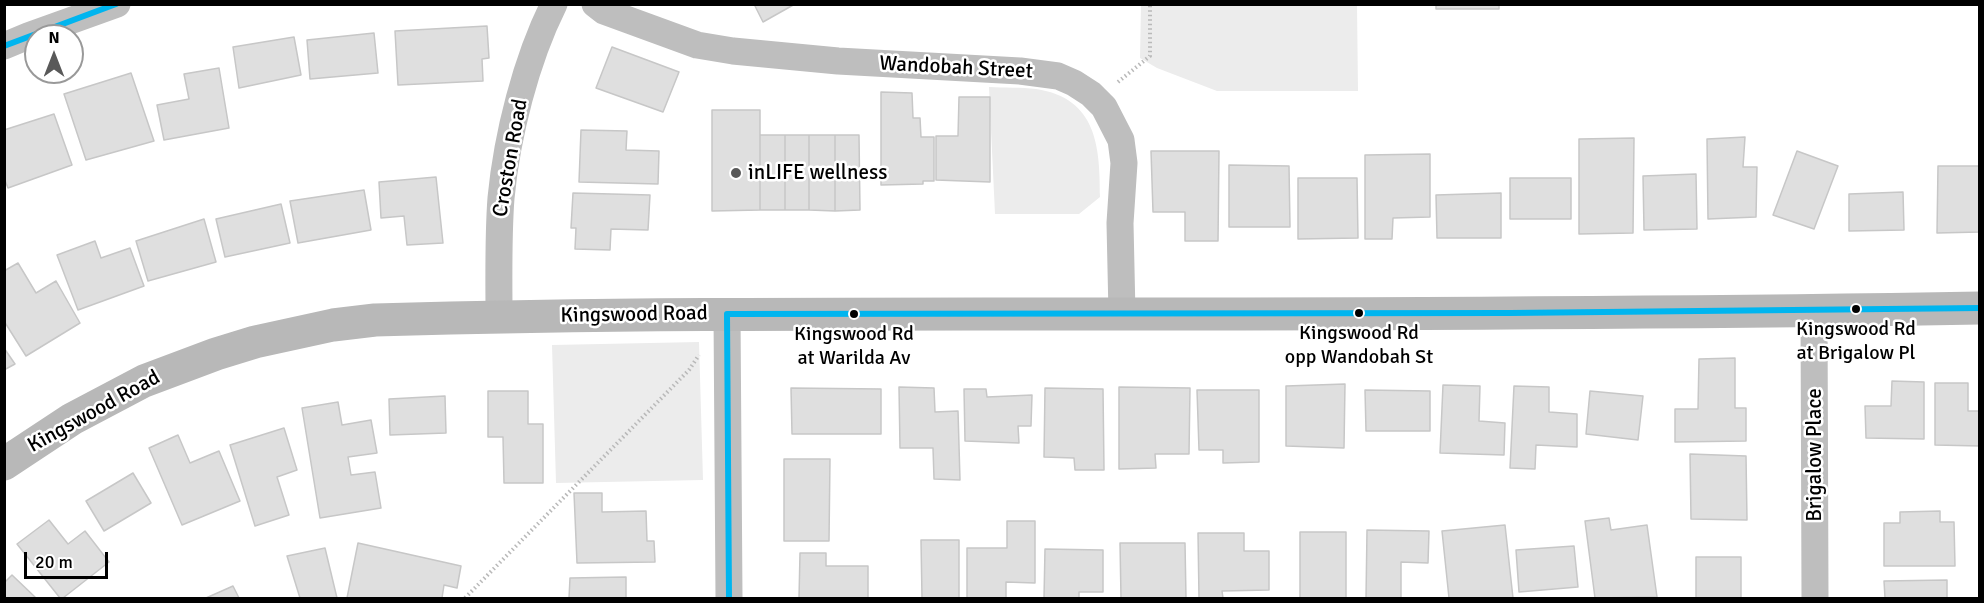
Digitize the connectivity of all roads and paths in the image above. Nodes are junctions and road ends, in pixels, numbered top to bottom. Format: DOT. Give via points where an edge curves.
graph roads {
  1 [pos="117,4"];
  2 [pos="554,4"];
  3 [pos="595,4"];
  4 [pos="1149,4"];
  5 [pos="4,46"];
  6 [pos="1096,99"];
  7 [pos="1980,308"];
  8 [pos="1814,310"];
  9 [pos="727,314"];
  10 [pos="1122,314"];
  11 [pos="499,317"];
  12 [pos="702,351"];
  13 [pos="4,464"];
  14 [pos="465,598"];
  15 [pos="729,598"];
  16 [pos="1815,598"];
  1 -- 5 [label="street"];
  2 -- 11 [label="street, Croston Road" via="529,66 507,160 499,236"];
  3 -- 6 [label="street, Wandobah Street" via="604,11 697,45 838,61 1039,73 1074,83"];
  4 -- 6 [label="path" via="1150,56"];
  6 -- 10 [label="street, Wandobah Street" via="1113,121 1124,163 1120,223"];
  7 -- 8 [label="street, Kingswood Road"];
  8 -- 10 [label="street, Kingswood Road"];
  8 -- 16 [label="street, Brigalow Place"];
  9 -- 10 [label="street, Kingswood Road"];
  9 -- 11 [label="street, Kingswood Road"];
  9 -- 15 [label="street"];
  11 -- 13 [label="street, Kingswood Road" via="333,325 216,354 144,381 72,419"];
  12 -- 14 [label="path" via="689,370"];
}
